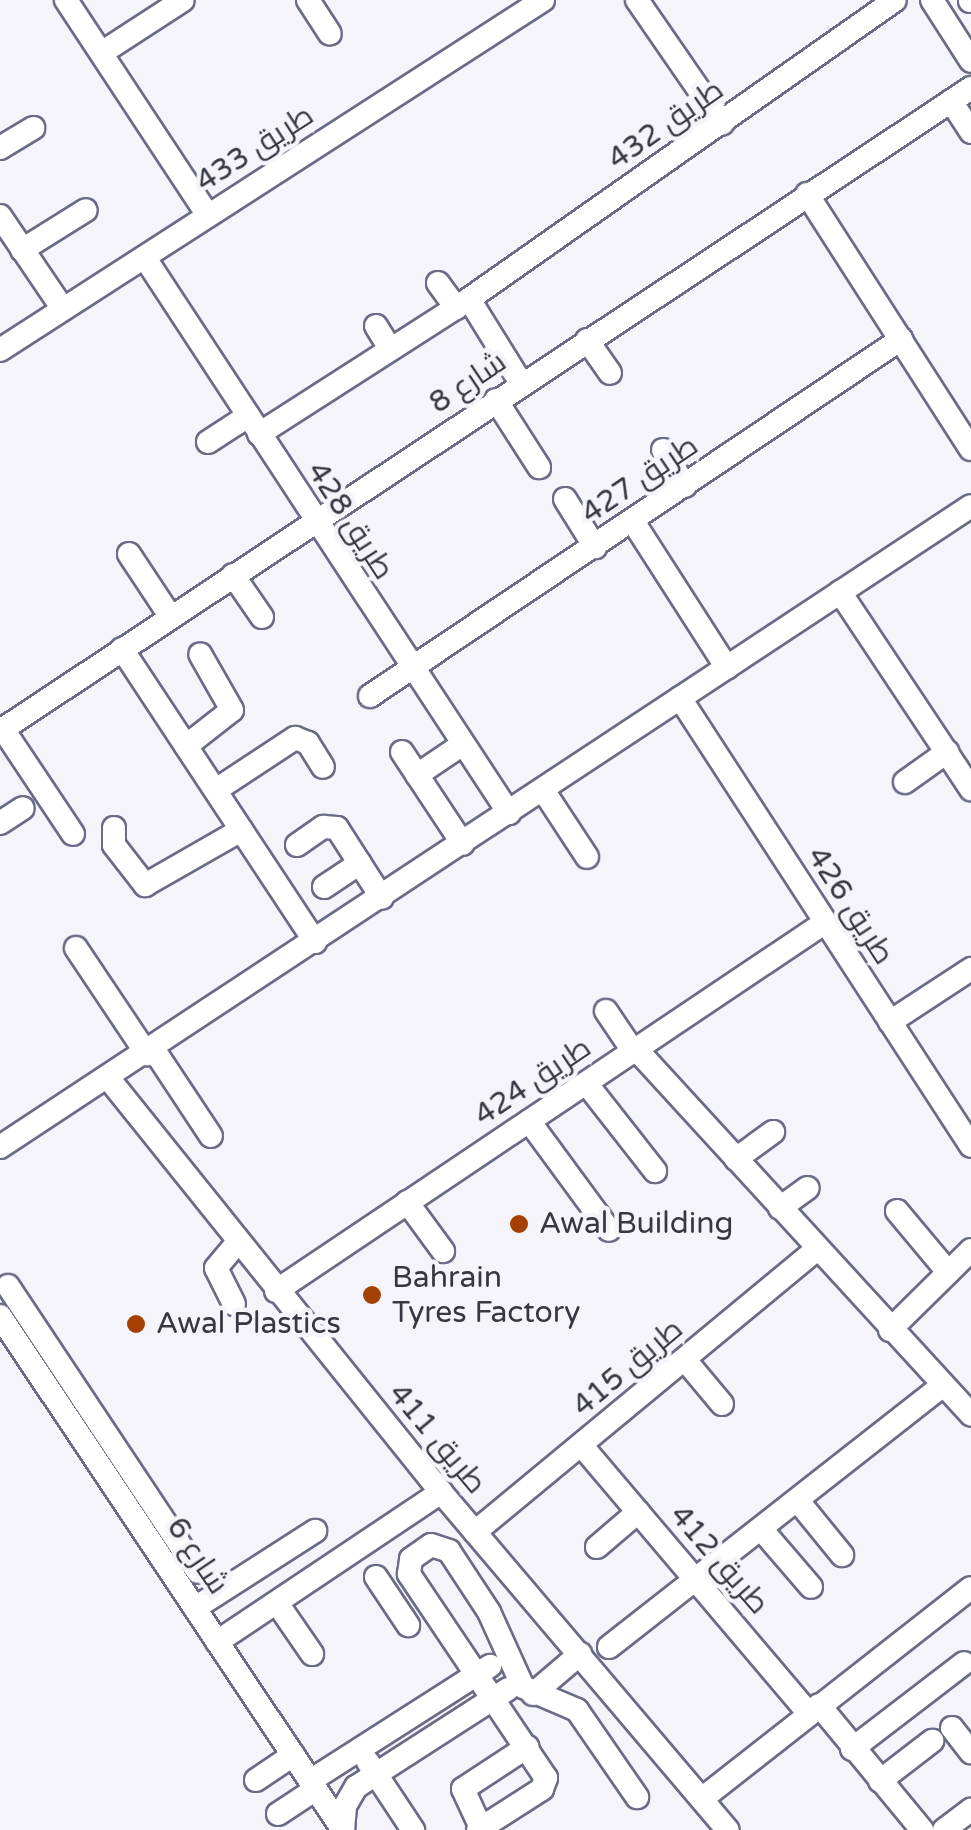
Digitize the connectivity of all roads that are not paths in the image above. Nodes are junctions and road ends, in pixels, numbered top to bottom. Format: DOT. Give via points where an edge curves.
graph roads {
  1 [pos="66,0"];
  2 [pos="183,0"];
  3 [pos="308,0"];
  4 [pos="637,0"];
  5 [pos="895,0"];
  6 [pos="932,0"];
  7 [pos="537,1"];
  8 [pos="330,34"];
  9 [pos="103,52"];
  10 [pos="971,60"];
  11 [pos="971,88"];
  12 [pos="951,101"];
  13 [pos="722,122"];
  14 [pos="33,128"];
  15 [pos="971,132"];
  16 [pos="0,148"];
  17 [pos="807,194"];
  18 [pos="86,210"];
  19 [pos="208,215"];
  20 [pos="8,234"];
  21 [pos="145,258"];
  22 [pos="440,282"];
  23 [pos="461,305"];
  24 [pos="63,309"];
  25 [pos="376,326"];
  26 [pos="901,339"];
  27 [pos="587,340"];
  28 [pos="390,348"];
  29 [pos="0,350"];
  30 [pos="610,373"];
  31 [pos="521,383"];
  32 [pos="496,400"];
  33 [pos="254,425"];
  34 [pos="208,442"];
  35 [pos="971,448"];
  36 [pos="663,450"];
  37 [pos="540,467"];
  38 [pos="685,486"];
  39 [pos="566,499"];
  40 [pos="971,506"];
  41 [pos="314,521"];
  42 [pos="634,524"];
  43 [pos="595,547"];
  44 [pos="129,554"];
  45 [pos="234,575"];
  46 [pos="840,592"];
  47 [pos="170,616"];
  48 [pos="262,618"];
  49 [pos="122,650"];
  50 [pos="200,654"];
  51 [pos="410,668"];
  52 [pos="727,668"];
  53 [pos="370,696"];
  54 [pos="680,698"];
  55 [pos="2,730"];
  56 [pos="463,744"];
  57 [pos="186,746"];
  58 [pos="402,752"];
  59 [pos="947,752"];
  60 [pos="323,768"];
  61 [pos="418,775"];
  62 [pos="906,782"];
  63 [pos="546,788"];
  64 [pos="216,790"];
  65 [pos="971,790"];
  66 [pos="23,808"];
  67 [pos="509,814"];
  68 [pos="0,823"];
  69 [pos="574,823"];
  70 [pos="114,828"];
  71 [pos="240,830"];
  72 [pos="73,834"];
  73 [pos="463,844"];
  74 [pos="296,845"];
  75 [pos="587,857"];
  76 [pos="360,863"];
  77 [pos="324,886"];
  78 [pos="382,898"];
  79 [pos="824,922"];
  80 [pos="315,942"];
  81 [pos="76,948"];
  82 [pos="971,969"];
  83 [pos="606,1011"];
  84 [pos="890,1022"];
  85 [pos="635,1050"];
  86 [pos="150,1052"];
  87 [pos="109,1079"];
  88 [pos="586,1083"];
  89 [pos="529,1121"];
  90 [pos="764,1130"];
  91 [pos="211,1136"];
  92 [pos="971,1146"];
  93 [pos="0,1147"];
  94 [pos="731,1153"];
  95 [pos="654,1172"];
  96 [pos="808,1188"];
  97 [pos="407,1202"];
  98 [pos="780,1208"];
  99 [pos="897,1211"];
  100 [pos="609,1230"];
  101 [pos="238,1243"];
  102 [pos="817,1248"];
  103 [pos="971,1250"];
  104 [pos="444,1251"];
  105 [pos="948,1272"];
  106 [pos="8,1286"];
  107 [pos="276,1291"];
  108 [pos="234,1304"];
  109 [pos="6,1324"];
  110 [pos="890,1330"];
  111 [pos="686,1361"];
  112 [pos="942,1386"];
  113 [pos="722,1404"];
  114 [pos="971,1414"];
  115 [pos="582,1446"];
  116 [pos="140,1484"];
  117 [pos="441,1492"];
  118 [pos="798,1501"];
  119 [pos="638,1512"];
  120 [pos="762,1530"];
  121 [pos="315,1531"];
  122 [pos="476,1532"];
  123 [pos="598,1547"];
  124 [pos="842,1555"];
  125 [pos="198,1572"];
  126 [pos="376,1578"];
  127 [pos="696,1578"];
  128 [pos="416,1584"];
  129 [pos="812,1587"];
  130 [pos="971,1588"];
  131 [pos="392,1600"];
  132 [pos="277,1604"];
  133 [pos="195,1608"];
  134 [pos="408,1624"];
  135 [pos="217,1642"];
  136 [pos="609,1647"];
  137 [pos="312,1654"];
  138 [pos="580,1654"];
  139 [pos="505,1656"];
  140 [pos="964,1664"];
  141 [pos="478,1673"];
  142 [pos="526,1688"];
  143 [pos="495,1697"];
  144 [pos="814,1709"];
  145 [pos="952,1728"];
  146 [pos="932,1741"];
  147 [pos="527,1747"];
  148 [pos="852,1749"];
  149 [pos="360,1750"];
  150 [pos="971,1752"];
  151 [pos="293,1755"];
  152 [pos="376,1774"];
  153 [pos="256,1780"];
  154 [pos="880,1781"];
  155 [pos="313,1785"];
  156 [pos="637,1797"];
  157 [pos="703,1798"];
  158 [pos="971,1810"];
  159 [pos="278,1814"];
  160 [pos="480,1829"];
  161 [pos="343,1830"];
  162 [pos="413,1830"];
  163 [pos="728,1830"];
  164 [pos="922,1830"];
  165 [pos="944,1830"];
  1 -- 9 [label="street"];
  2 -- 9 [label="street"];
  3 -- 8 [label="street"];
  4 -- 13 [label="street"];
  5 -- 13 [label="street, طريق 432"];
  6 -- 10 [label="street"];
  7 -- 19 [label="street, طريق 433"];
  9 -- 19 [label="street"];
  11 -- 12 [label="street, شارع 8"];
  12 -- 15 [label="street"];
  12 -- 17 [label="street, شارع 8"];
  13 -- 23 [label="street, طريق 432"];
  14 -- 16 [label="street"];
  17 -- 26 [label="street"];
  17 -- 27 [label="street, شارع 8"];
  18 -- 20 [label="street"];
  19 -- 21 [label="street, طريق 433"];
  20 -- 24 [label="street"];
  21 -- 24 [label="street, طريق 433"];
  21 -- 33 [label="street, طريق 428"];
  22 -- 23 [label="street"];
  23 -- 28 [label="street, طريق 432"];
  23 -- 31 [label="street"];
  24 -- 29 [label="street, طريق 433"];
  25 -- 28 [label="street"];
  26 -- 35 [label="street"];
  26 -- 38 [label="street, طريق 427"];
  27 -- 30 [label="street"];
  27 -- 31 [label="street, شارع 8"];
  28 -- 33 [label="street, طريق 432"];
  31 -- 32 [label="street, شارع 8"];
  32 -- 37 [label="street"];
  32 -- 41 [label="street, شارع 8"];
  33 -- 34 [label="street, طريق 432"];
  33 -- 41 [label="street, طريق 428"];
  36 -- 38 [label="street"];
  38 -- 42 [label="street, طريق 427"];
  39 -- 43 [label="street"];
  40 -- 46 [label="street"];
  41 -- 45 [label="street, شارع 8"];
  41 -- 51 [label="street, طريق 428"];
  42 -- 43 [label="street, طريق 427"];
  42 -- 52 [label="street"];
  43 -- 51 [label="street, طريق 427"];
  44 -- 47 [label="street"];
  45 -- 47 [label="street, شارع 8"];
  45 -- 48 [label="street"];
  46 -- 52 [label="street"];
  46 -- 59 [label="street"];
  47 -- 49 [label="street, شارع 8"];
  49 -- 55 [label="street, شارع 8"];
  49 -- 57 [label="street"];
  50 -- 57 [label="street" via="232,710"];
  51 -- 53 [label="street, طريق 427"];
  51 -- 56 [label="street, طريق 428"];
  52 -- 54 [label="street"];
  54 -- 63 [label="street"];
  54 -- 79 [label="street, طريق 426"];
  55 -- 72 [label="street"];
  56 -- 61 [label="street"];
  56 -- 67 [label="street, طريق 428"];
  57 -- 64 [label="street"];
  58 -- 61 [label="street"];
  59 -- 62 [label="street"];
  59 -- 65 [label="street"];
  60 -- 64 [label="street" via="308,743 294,738"];
  61 -- 73 [label="street"];
  63 -- 67 [label="street"];
  63 -- 69 [label="street"];
  63 -- 75 [label="street"];
  64 -- 71 [label="street"];
  66 -- 68 [label="street"];
  67 -- 73 [label="street"];
  70 -- 71 [label="street" via="114,845 145,885"];
  71 -- 80 [label="street"];
  73 -- 78 [label="street"];
  74 -- 76 [label="street" via="333,826"];
  76 -- 77 [label="street"];
  76 -- 78 [label="street"];
  78 -- 80 [label="street"];
  79 -- 84 [label="street, طريق 426"];
  79 -- 85 [label="street, طريق 424"];
  80 -- 86 [label="street"];
  81 -- 86 [label="street"];
  82 -- 84 [label="street"];
  83 -- 85 [label="street"];
  84 -- 92 [label="street, طريق 426"];
  85 -- 88 [label="street, طريق 424"];
  85 -- 94 [label="street"];
  86 -- 87 [label="street"];
  86 -- 91 [label="street"];
  87 -- 93 [label="street"];
  87 -- 101 [label="street, طريق 411"];
  88 -- 89 [label="street, طريق 424"];
  88 -- 95 [label="street"];
  89 -- 97 [label="street, طريق 424"];
  89 -- 100 [label="street"];
  90 -- 94 [label="street"];
  94 -- 98 [label="street"];
  96 -- 98 [label="street"];
  97 -- 104 [label="street"];
  97 -- 107 [label="street, طريق 424"];
  98 -- 102 [label="street"];
  99 -- 105 [label="street"];
  101 -- 107 [label="street, طريق 411"];
  101 -- 108 [label="street" via="216,1268"];
  102 -- 110 [label="street"];
  102 -- 111 [label="street, طريق 415"];
  103 -- 105 [label="street"];
  105 -- 110 [label="street"];
  106 -- 116 [label="street"];
  107 -- 117 [label="street, طريق 411"];
  109 -- 116 [label="street, شارع 6" via="55,1398"];
  110 -- 112 [label="street"];
  111 -- 113 [label="street"];
  111 -- 115 [label="street, طريق 415"];
  112 -- 114 [label="street"];
  112 -- 118 [label="street"];
  115 -- 119 [label="street, طريق 412"];
  115 -- 122 [label="street, طريق 415"];
  116 -- 125 [label="street"];
  116 -- 133 [label="street, شارع 6"];
  117 -- 122 [label="street, طريق 411"];
  117 -- 132 [label="street"];
  118 -- 120 [label="street"];
  118 -- 124 [label="street"];
  119 -- 123 [label="street"];
  119 -- 127 [label="street, طريق 412"];
  120 -- 127 [label="street"];
  120 -- 129 [label="street"];
  121 -- 133 [label="street"];
  122 -- 138 [label="street, طريق 411"];
  126 -- 131 [label="street"];
  127 -- 136 [label="street"];
  127 -- 144 [label="street, طريق 412"];
  128 -- 131 [label="street"];
  128 -- 139 [label="street" via="411,1559 431,1545 445,1548 490,1612"];
  128 -- 141 [label="street"];
  130 -- 144 [label="street"];
  131 -- 134 [label="street"];
  132 -- 135 [label="street"];
  132 -- 137 [label="street"];
  133 -- 135 [label="street, شارع 6"];
  135 -- 151 [label="street, شارع 6"];
  138 -- 142 [label="street"];
  138 -- 157 [label="street, طريق 411"];
  139 -- 141 [label="street"];
  139 -- 142 [label="street"];
  140 -- 148 [label="street"];
  141 -- 143 [label="street"];
  141 -- 149 [label="street"];
  142 -- 143 [label="street"];
  142 -- 156 [label="street" via="577,1710"];
  143 -- 147 [label="street"];
  143 -- 152 [label="street"];
  144 -- 148 [label="street, طريق 412"];
  144 -- 157 [label="street"];
  145 -- 150 [label="street"];
  146 -- 154 [label="street"];
  147 -- 160 [label="street" via="463,1790"];
  147 -- 160 [label="street" via="545,1774 544,1786"];
  148 -- 154 [label="street, طريق 412"];
  149 -- 152 [label="street"];
  149 -- 155 [label="street"];
  151 -- 153 [label="street"];
  151 -- 155 [label="street, شارع 6"];
  152 -- 161 [label="street" via="348,1798"];
  152 -- 162 [label="street"];
  154 -- 164 [label="street, طريق 412"];
  155 -- 159 [label="street"];
  155 -- 161 [label="street, شارع 6"];
  157 -- 163 [label="street, طريق 411"];
  158 -- 165 [label="street"];
}
